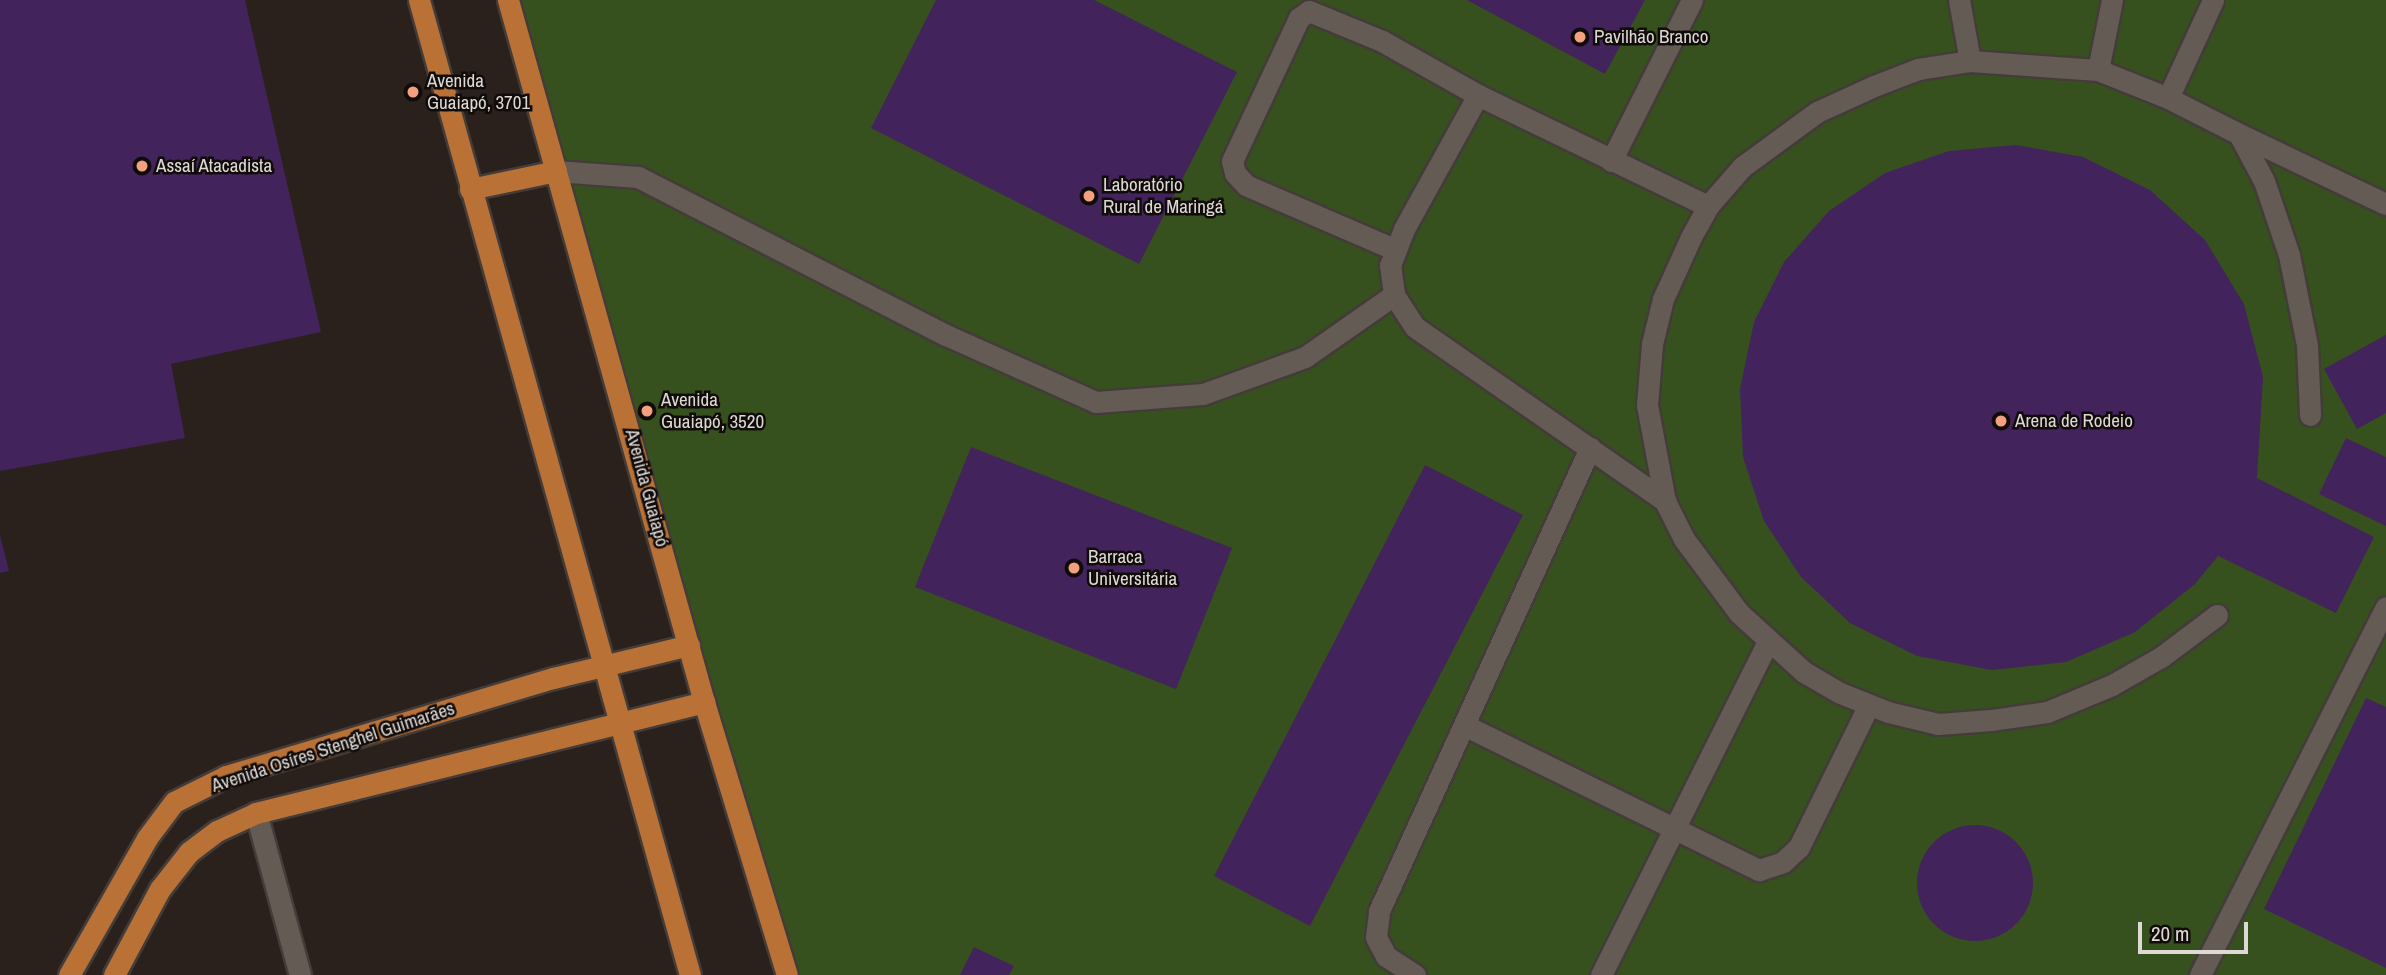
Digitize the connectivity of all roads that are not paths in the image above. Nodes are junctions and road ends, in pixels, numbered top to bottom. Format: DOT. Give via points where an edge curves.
graph roads {
  1 [pos="419,0"];
  2 [pos="508,0"];
  3 [pos="1692,0"];
  4 [pos="1959,0"];
  5 [pos="2112,0"];
  6 [pos="2213,0"];
  7 [pos="1970,61"];
  8 [pos="2098,70"];
  9 [pos="1478,94"];
  10 [pos="2168,98"];
  11 [pos="2239,134"];
  12 [pos="1611,161"];
  13 [pos="556,170"];
  14 [pos="470,189"];
  15 [pos="2386,204"];
  16 [pos="1708,206"];
  17 [pos="1396,250"];
  18 [pos="1394,295"];
  19 [pos="2310,415"];
  20 [pos="1590,448"];
  21 [pos="1665,501"];
  22 [pos="2386,607"];
  23 [pos="2217,615"];
  24 [pos="1767,643"];
  25 [pos="689,645"];
  26 [pos="606,664"];
  27 [pos="704,702"];
  28 [pos="1869,705"];
  29 [pos="622,722"];
  30 [pos="1464,725"];
  31 [pos="256,813"];
  32 [pos="1674,828"];
  33 [pos="69,975"];
  34 [pos="114,975"];
  35 [pos="300,975"];
  36 [pos="690,975"];
  37 [pos="787,975"];
  38 [pos="1415,975"];
  39 [pos="1601,975"];
  40 [pos="2200,975"];
  1 -- 14 [label="main road"];
  2 -- 13 [label="main road, Avenida Guaiapó"];
  3 -- 12 [label="street"];
  4 -- 7 [label="street"];
  5 -- 8 [label="street"];
  6 -- 10 [label="street"];
  7 -- 8 [label="street"];
  7 -- 16 [label="street" via="1918,69 1817,112 1742,167"];
  8 -- 10 [label="street"];
  9 -- 12 [label="street"];
  9 -- 17 [label="street"];
  9 -- 17 [label="street" via="1320,12 1309,10 1299,18 1232,162 1235,173 1246,185"];
  10 -- 11 [label="street"];
  11 -- 15 [label="street"];
  11 -- 19 [label="street" via="2264,181 2292,269 2307,345"];
  12 -- 16 [label="street"];
  13 -- 14 [label="main road"];
  13 -- 18 [label="street" via="638,177 946,335 1096,402 1203,394 1305,357"];
  13 -- 25 [label="main road, Avenida Guaiapó"];
  14 -- 26 [label="main road"];
  16 -- 21 [label="street" via="1663,299 1651,344 1647,405"];
  17 -- 18 [label="street" via="1390,265"];
  18 -- 20 [label="street" via="1415,327"];
  20 -- 21 [label="street"];
  20 -- 30 [label="street"];
  21 -- 24 [label="street" via="1710,576"];
  22 -- 40 [label="street"];
  23 -- 28 [label="street" via="2151,663 2047,712 1938,724"];
  24 -- 28 [label="street" via="1804,672"];
  24 -- 32 [label="street"];
  25 -- 26 [label="main road, Avenida Osíres Stenghel Guimarães"];
  25 -- 27 [label="main road, Avenida Guaiapó"];
  26 -- 29 [label="main road"];
  26 -- 33 [label="main road, Avenida Osíres Stenghel Guimarães" via="226,776 174,802 147,838"];
  27 -- 29 [label="main road, Avenida Osíres Stenghel Guimarães"];
  27 -- 37 [label="main road, Avenida Guaiapó"];
  28 -- 32 [label="street" via="1799,847 1783,862 1759,870"];
  29 -- 31 [label="main road, Avenida Osíres Stenghel Guimarães"];
  29 -- 36 [label="main road"];
  30 -- 32 [label="street"];
  30 -- 38 [label="street" via="1379,911 1376,937 1386,956"];
  31 -- 34 [label="main road, Avenida Osíres Stenghel Guimarães" via="216,831 189,852 160,889"];
  31 -- 35 [label="street"];
  32 -- 39 [label="street"];
}
